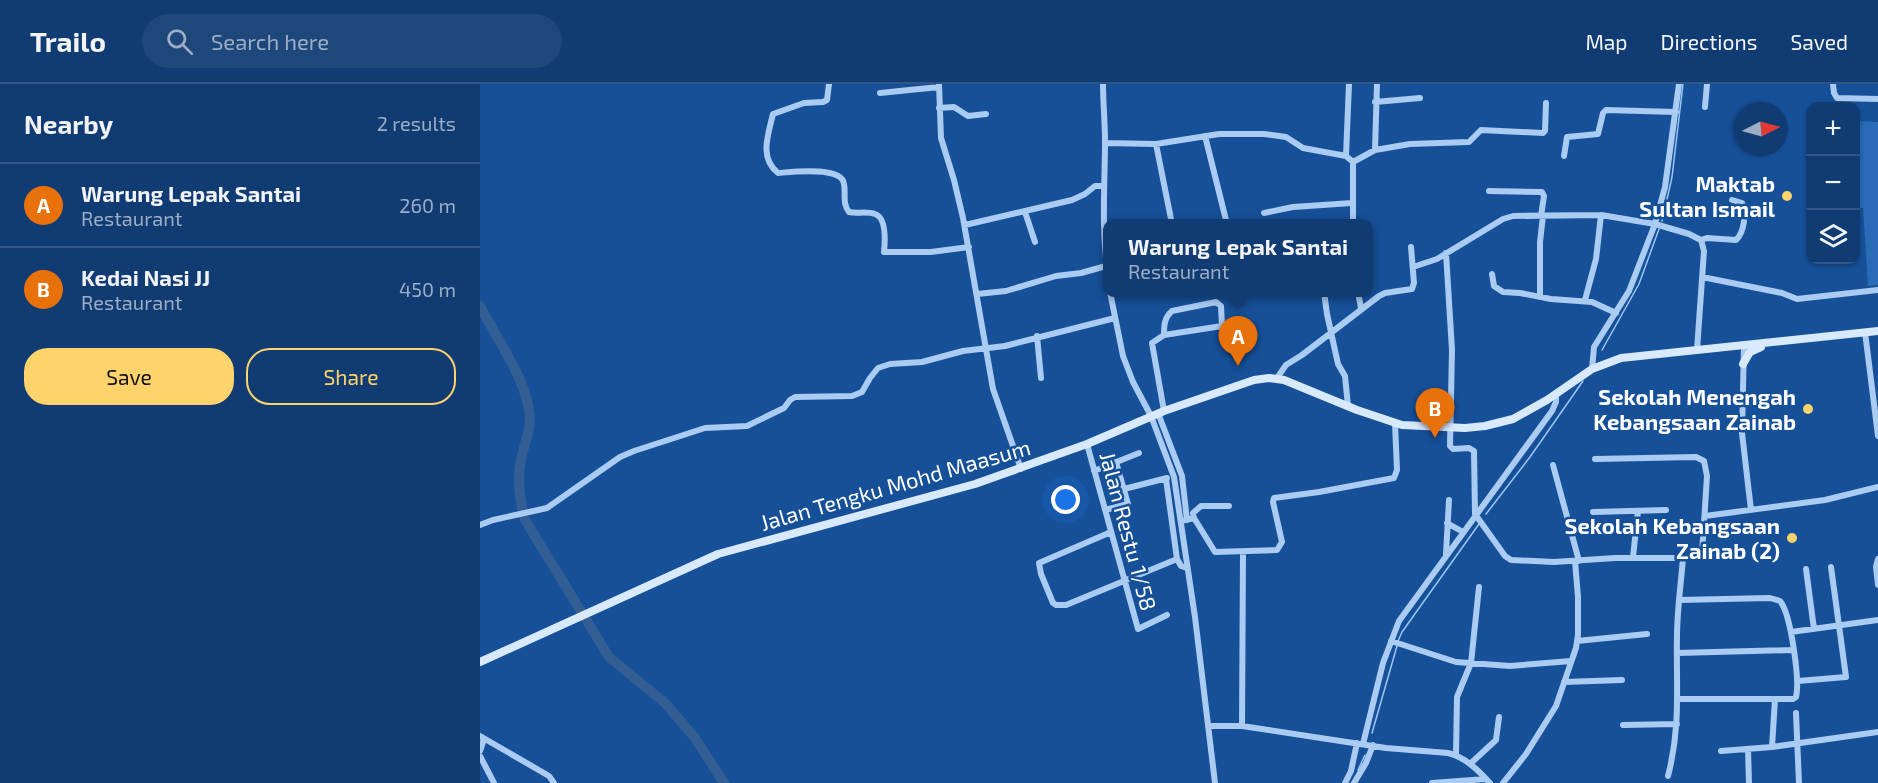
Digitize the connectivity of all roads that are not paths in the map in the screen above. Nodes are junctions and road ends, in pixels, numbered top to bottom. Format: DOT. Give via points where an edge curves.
graph roads {
  1 [pos="829,84"];
  2 [pos="1103,84"];
  3 [pos="1349,84"];
  4 [pos="1377,84"];
  5 [pos="1679,84"];
  6 [pos="1707,84"];
  7 [pos="1833,84"];
  8 [pos="939,85"];
  9 [pos="880,93"];
  10 [pos="1420,98"];
  11 [pos="1878,99"];
  12 [pos="1375,102"];
  13 [pos="1546,103"];
  14 [pos="1705,107"];
  15 [pos="939,108"];
  16 [pos="1676,112"];
  17 [pos="986,114"];
  18 [pos="1205,136"];
  19 [pos="1105,143"];
  20 [pos="1156,144"];
  21 [pos="1375,150"];
  22 [pos="1346,156"];
  23 [pos="1564,156"];
  24 [pos="1353,162"];
  25 [pos="1104,186"];
  26 [pos="1489,191"];
  27 [pos="1732,200"];
  28 [pos="1352,202"];
  29 [pos="1025,212"];
  30 [pos="1264,213"];
  31 [pos="1601,215"];
  32 [pos="1542,216"];
  33 [pos="1105,219"];
  34 [pos="1171,219"];
  35 [pos="1226,219"];
  36 [pos="1353,219"];
  37 [pos="1655,224"];
  38 [pos="964,225"];
  39 [pos="1701,240"];
  40 [pos="1035,242"];
  41 [pos="969,247"];
  42 [pos="1411,247"];
  43 [pos="1446,253"];
  44 [pos="1413,267"];
  45 [pos="1103,270"];
  46 [pos="1492,274"];
  47 [pos="1702,277"];
  48 [pos="1878,290"];
  49 [pos="977,294"];
  50 [pos="1111,297"];
  51 [pos="1325,297"];
  52 [pos="1359,297"];
  53 [pos="1540,297"];
  54 [pos="1585,300"];
  55 [pos="1360,308"];
  56 [pos="1616,313"];
  57 [pos="1115,318"];
  58 [pos="1878,331"];
  59 [pos="1331,332"];
  60 [pos="1865,332"];
  61 [pos="1164,335"];
  62 [pos="1036,336"];
  63 [pos="1773,343"];
  64 [pos="1744,346"];
  65 [pos="986,348"];
  66 [pos="1696,350"];
  67 [pos="1743,364"];
  68 [pos="1592,369"];
  69 [pos="1041,378"];
  70 [pos="1277,378"];
  71 [pos="1556,393"];
  72 [pos="1348,406"];
  73 [pos="1158,414"];
  74 [pos="1395,423"];
  75 [pos="1450,428"];
  76 [pos="1878,436"];
  77 [pos="1087,444"];
  78 [pos="1139,453"];
  79 [pos="1595,459"];
  80 [pos="1116,462"];
  81 [pos="1553,465"];
  82 [pos="1021,469"];
  83 [pos="1094,471"];
  84 [pos="1174,477"];
  85 [pos="1166,479"];
  86 [pos="1878,487"];
  87 [pos="1124,489"];
  88 [pos="1449,500"];
  89 [pos="1229,506"];
  90 [pos="1105,510"];
  91 [pos="1666,510"];
  92 [pos="1750,510"];
  93 [pos="1638,511"];
  94 [pos="1593,512"];
  95 [pos="1475,514"];
  96 [pos="1705,516"];
  97 [pos="1187,520"];
  98 [pos="1447,523"];
  99 [pos="480,525"];
  100 [pos="1111,532"];
  101 [pos="1463,532"];
  102 [pos="1243,552"];
  103 [pos="1446,555"];
  104 [pos="1634,557"];
  105 [pos="1683,558"];
  106 [pos="1178,559"];
  107 [pos="1878,559"];
  108 [pos="1577,561"];
  109 [pos="1831,567"];
  110 [pos="1187,568"];
  111 [pos="1806,569"];
  112 [pos="1125,582"];
  113 [pos="1878,585"];
  114 [pos="1479,587"];
  115 [pos="1679,600"];
  116 [pos="1167,615"];
  117 [pos="1878,620"];
  118 [pos="1839,626"];
  119 [pos="1814,629"];
  120 [pos="1791,632"];
  121 [pos="1647,634"];
  122 [pos="1577,641"];
  123 [pos="1395,642"];
  124 [pos="1793,650"];
  125 [pos="1677,654"];
  126 [pos="1571,661"];
  127 [pos="480,662"];
  128 [pos="1471,663"];
  129 [pos="1622,680"];
  130 [pos="1798,681"];
  131 [pos="1564,682"];
  132 [pos="1678,699"];
  133 [pos="1775,699"];
  134 [pos="1796,713"];
  135 [pos="1498,717"];
  136 [pos="1677,724"];
  137 [pos="1623,725"];
  138 [pos="1209,726"];
  139 [pos="1242,726"];
  140 [pos="1878,732"];
  141 [pos="482,737"];
  142 [pos="1360,743"];
  143 [pos="1797,744"];
  144 [pos="1373,745"];
  145 [pos="1772,747"];
  146 [pos="1748,749"];
  147 [pos="480,751"];
  148 [pos="1721,751"];
  149 [pos="1456,755"];
  150 [pos="480,756"];
  151 [pos="1470,764"];
  152 [pos="1668,776"];
  153 [pos="1488,781"];
  154 [pos="494,783"];
  155 [pos="554,783"];
  156 [pos="1215,783"];
  157 [pos="1345,783"];
  158 [pos="1354,783"];
  159 [pos="1432,783"];
  160 [pos="1503,783"];
  161 [pos="1749,783"];
  162 [pos="1799,783"];
  1 -- 41 [label="street" via="827,100 773,114 766,141 770,165 778,173 808,171 841,176 849,212 879,217 884,230 884,252"];
  2 -- 19 [label="street"];
  3 -- 22 [label="street"];
  4 -- 12 [label="street"];
  5 -- 16 [label="street"];
  6 -- 14 [label="street"];
  7 -- 11 [label="street" via="1837,98"];
  8 -- 9 [label="street"];
  8 -- 15 [label="street"];
  10 -- 12 [label="street"];
  12 -- 21 [label="street"];
  13 -- 21 [label="street" via="1543,133 1481,130 1469,142 1408,144"];
  15 -- 17 [label="street" via="954,107 968,116"];
  15 -- 38 [label="street" via="943,147"];
  16 -- 23 [label="street" via="1606,110 1598,134 1567,137"];
  16 -- 37 [label="street" via="1665,187"];
  18 -- 20 [label="street"];
  18 -- 22 [label="street" via="1287,137 1303,148"];
  18 -- 35 [label="street"];
  19 -- 20 [label="street"];
  19 -- 25 [label="street"];
  20 -- 34 [label="street"];
  21 -- 24 [label="street"];
  22 -- 24 [label="street"];
  24 -- 28 [label="street"];
  25 -- 29 [label="street" via="1095,186 1072,200"];
  25 -- 33 [label="street"];
  26 -- 32 [label="street" via="1542,192"];
  27 -- 39 [label="street" via="1744,206 1739,238"];
  28 -- 30 [label="street"];
  28 -- 36 [label="street"];
  29 -- 38 [label="street"];
  29 -- 40 [label="street"];
  31 -- 32 [label="street"];
  31 -- 37 [label="street"];
  31 -- 54 [label="street" via="1596,260"];
  32 -- 43 [label="street" via="1503,219"];
  32 -- 53 [label="street"];
  37 -- 39 [label="street"];
  37 -- 56 [label="street" via="1629,291"];
  38 -- 41 [label="street"];
  39 -- 47 [label="street"];
  41 -- 49 [label="street"];
  42 -- 44 [label="street"];
  43 -- 44 [label="street"];
  43 -- 75 [label="street" via="1452,350"];
  44 -- 55 [label="street" via="1412,289 1385,293"];
  45 -- 49 [label="street"];
  46 -- 53 [label="street" via="1499,291"];
  47 -- 48 [label="street" via="1797,299"];
  47 -- 66 [label="street"];
  49 -- 65 [label="street"];
  50 -- 57 [label="street"];
  51 -- 59 [label="street"];
  52 -- 55 [label="street"];
  53 -- 54 [label="street"];
  54 -- 56 [label="street"];
  55 -- 59 [label="street"];
  56 -- 68 [label="street" via="1594,347"];
  57 -- 62 [label="street"];
  57 -- 73 [label="street" via="1133,382"];
  58 -- 60 [label="main road, Jalan Tengku Mohd Maasum"];
  59 -- 70 [label="street" via="1286,365"];
  59 -- 72 [label="street" via="1338,364 1345,375"];
  60 -- 63 [label="main road, Jalan Tengku Mohd Maasum"];
  60 -- 76 [label="street"];
  61 -- 61 [label="street" via="1164,324 1172,311 1216,302 1221,306 1222,326"];
  61 -- 73 [label="street" via="1152,343"];
  62 -- 65 [label="street"];
  62 -- 69 [label="street"];
  63 -- 64 [label="main road, Jalan Tengku Mohd Maasum"];
  63 -- 67 [label="main road" via="1750,352"];
  64 -- 66 [label="main road, Jalan Tengku Mohd Maasum"];
  64 -- 67 [label="street"];
  65 -- 82 [label="street" via="993,389"];
  65 -- 99 [label="street" via="922,362 890,364 878,368 862,392 852,396 790,399 784,408 757,423 705,428 634,451 547,508"];
  66 -- 68 [label="main road, Jalan Tengku Mohd Maasum" via="1621,358"];
  67 -- 92 [label="street" via="1742,433"];
  68 -- 71 [label="main road, Jalan Tengku Mohd Maasum"];
  70 -- 72 [label="main road, Jalan Tengku Mohd Maasum"];
  70 -- 73 [label="main road, Jalan Tengku Mohd Maasum" via="1254,380"];
  71 -- 75 [label="main road, Jalan Tengku Mohd Maasum" via="1505,422"];
  71 -- 95 [label="street" via="1552,411"];
  72 -- 74 [label="main road, Jalan Tengku Mohd Maasum"];
  73 -- 77 [label="main road, Jalan Tengku Mohd Maasum"];
  73 -- 84 [label="street"];
  73 -- 97 [label="street" via="1182,476"];
  74 -- 75 [label="main road, Jalan Tengku Mohd Maasum"];
  74 -- 102 [label="street" via="1398,470 1394,478 1274,498 1280,547"];
  75 -- 95 [label="street" via="1451,448 1470,448 1474,453"];
  77 -- 82 [label="main road, Jalan Tengku Mohd Maasum"];
  77 -- 83 [label="street, Jalan Restu 1/58"];
  78 -- 80 [label="street"];
  79 -- 96 [label="street" via="1701,458 1707,472"];
  80 -- 83 [label="street"];
  80 -- 87 [label="street"];
  81 -- 108 [label="street"];
  82 -- 127 [label="main road, Jalan Tengku Mohd Maasum" via="718,554"];
  83 -- 90 [label="street, Jalan Restu 1/58"];
  84 -- 85 [label="street"];
  84 -- 97 [label="street"];
  85 -- 87 [label="street"];
  85 -- 106 [label="street"];
  86 -- 92 [label="street" via="1825,500"];
  87 -- 90 [label="street" via="1128,504"];
  88 -- 98 [label="street"];
  89 -- 97 [label="street" via="1201,506"];
  90 -- 100 [label="street, Jalan Restu 1/58"];
  91 -- 93 [label="street"];
  92 -- 96 [label="street"];
  93 -- 94 [label="street"];
  93 -- 104 [label="street"];
  95 -- 101 [label="street"];
  95 -- 108 [label="street" via="1511,560"];
  96 -- 105 [label="street" via="1702,554"];
  97 -- 102 [label="street" via="1212,551"];
  97 -- 110 [label="street"];
  98 -- 101 [label="street"];
  98 -- 103 [label="street"];
  100 -- 112 [label="street, Jalan Restu 1/58"];
  100 -- 112 [label="street" via="1039,563 1041,574 1056,605 1066,605"];
  101 -- 103 [label="street"];
  102 -- 139 [label="street"];
  103 -- 123 [label="street" via="1400,621"];
  104 -- 105 [label="street"];
  104 -- 108 [label="street"];
  105 -- 115 [label="street"];
  106 -- 110 [label="street"];
  106 -- 112 [label="street"];
  107 -- 113 [label="street"];
  108 -- 122 [label="street"];
  109 -- 118 [label="street"];
  110 -- 138 [label="street"];
  111 -- 119 [label="street"];
  112 -- 116 [label="street, Jalan Restu 1/58" via="1138,629"];
  114 -- 128 [label="street"];
  115 -- 120 [label="street" via="1776,599 1784,606"];
  115 -- 125 [label="street"];
  117 -- 118 [label="street"];
  118 -- 119 [label="street"];
  118 -- 130 [label="street" via="1846,677"];
  119 -- 120 [label="street"];
  120 -- 124 [label="street"];
  121 -- 122 [label="street"];
  122 -- 126 [label="street"];
  123 -- 128 [label="street" via="1450,661"];
  123 -- 142 [label="street" via="1383,663"];
  124 -- 125 [label="street"];
  124 -- 130 [label="street"];
  125 -- 132 [label="street"];
  126 -- 128 [label="street" via="1510,666"];
  126 -- 131 [label="street"];
  128 -- 149 [label="street" via="1457,697"];
  129 -- 131 [label="street"];
  130 -- 133 [label="street" via="1796,697"];
  131 -- 160 [label="street" via="1550,717"];
  132 -- 133 [label="street"];
  132 -- 136 [label="street"];
  133 -- 145 [label="street"];
  134 -- 143 [label="street"];
  135 -- 151 [label="street" via="1496,740"];
  136 -- 137 [label="street"];
  136 -- 152 [label="street"];
  138 -- 139 [label="street"];
  138 -- 156 [label="street"];
  139 -- 142 [label="street"];
  140 -- 143 [label="street"];
  141 -- 147 [label="street"];
  141 -- 155 [label="street" via="549,776"];
  142 -- 144 [label="street"];
  142 -- 157 [label="street"];
  143 -- 145 [label="street"];
  143 -- 162 [label="street"];
  144 -- 149 [label="street"];
  144 -- 158 [label="street"];
  145 -- 146 [label="street"];
  146 -- 148 [label="street"];
  146 -- 161 [label="street"];
  149 -- 151 [label="street"];
  150 -- 154 [label="street"];
  151 -- 153 [label="street"];
  153 -- 159 [label="street"];
}
